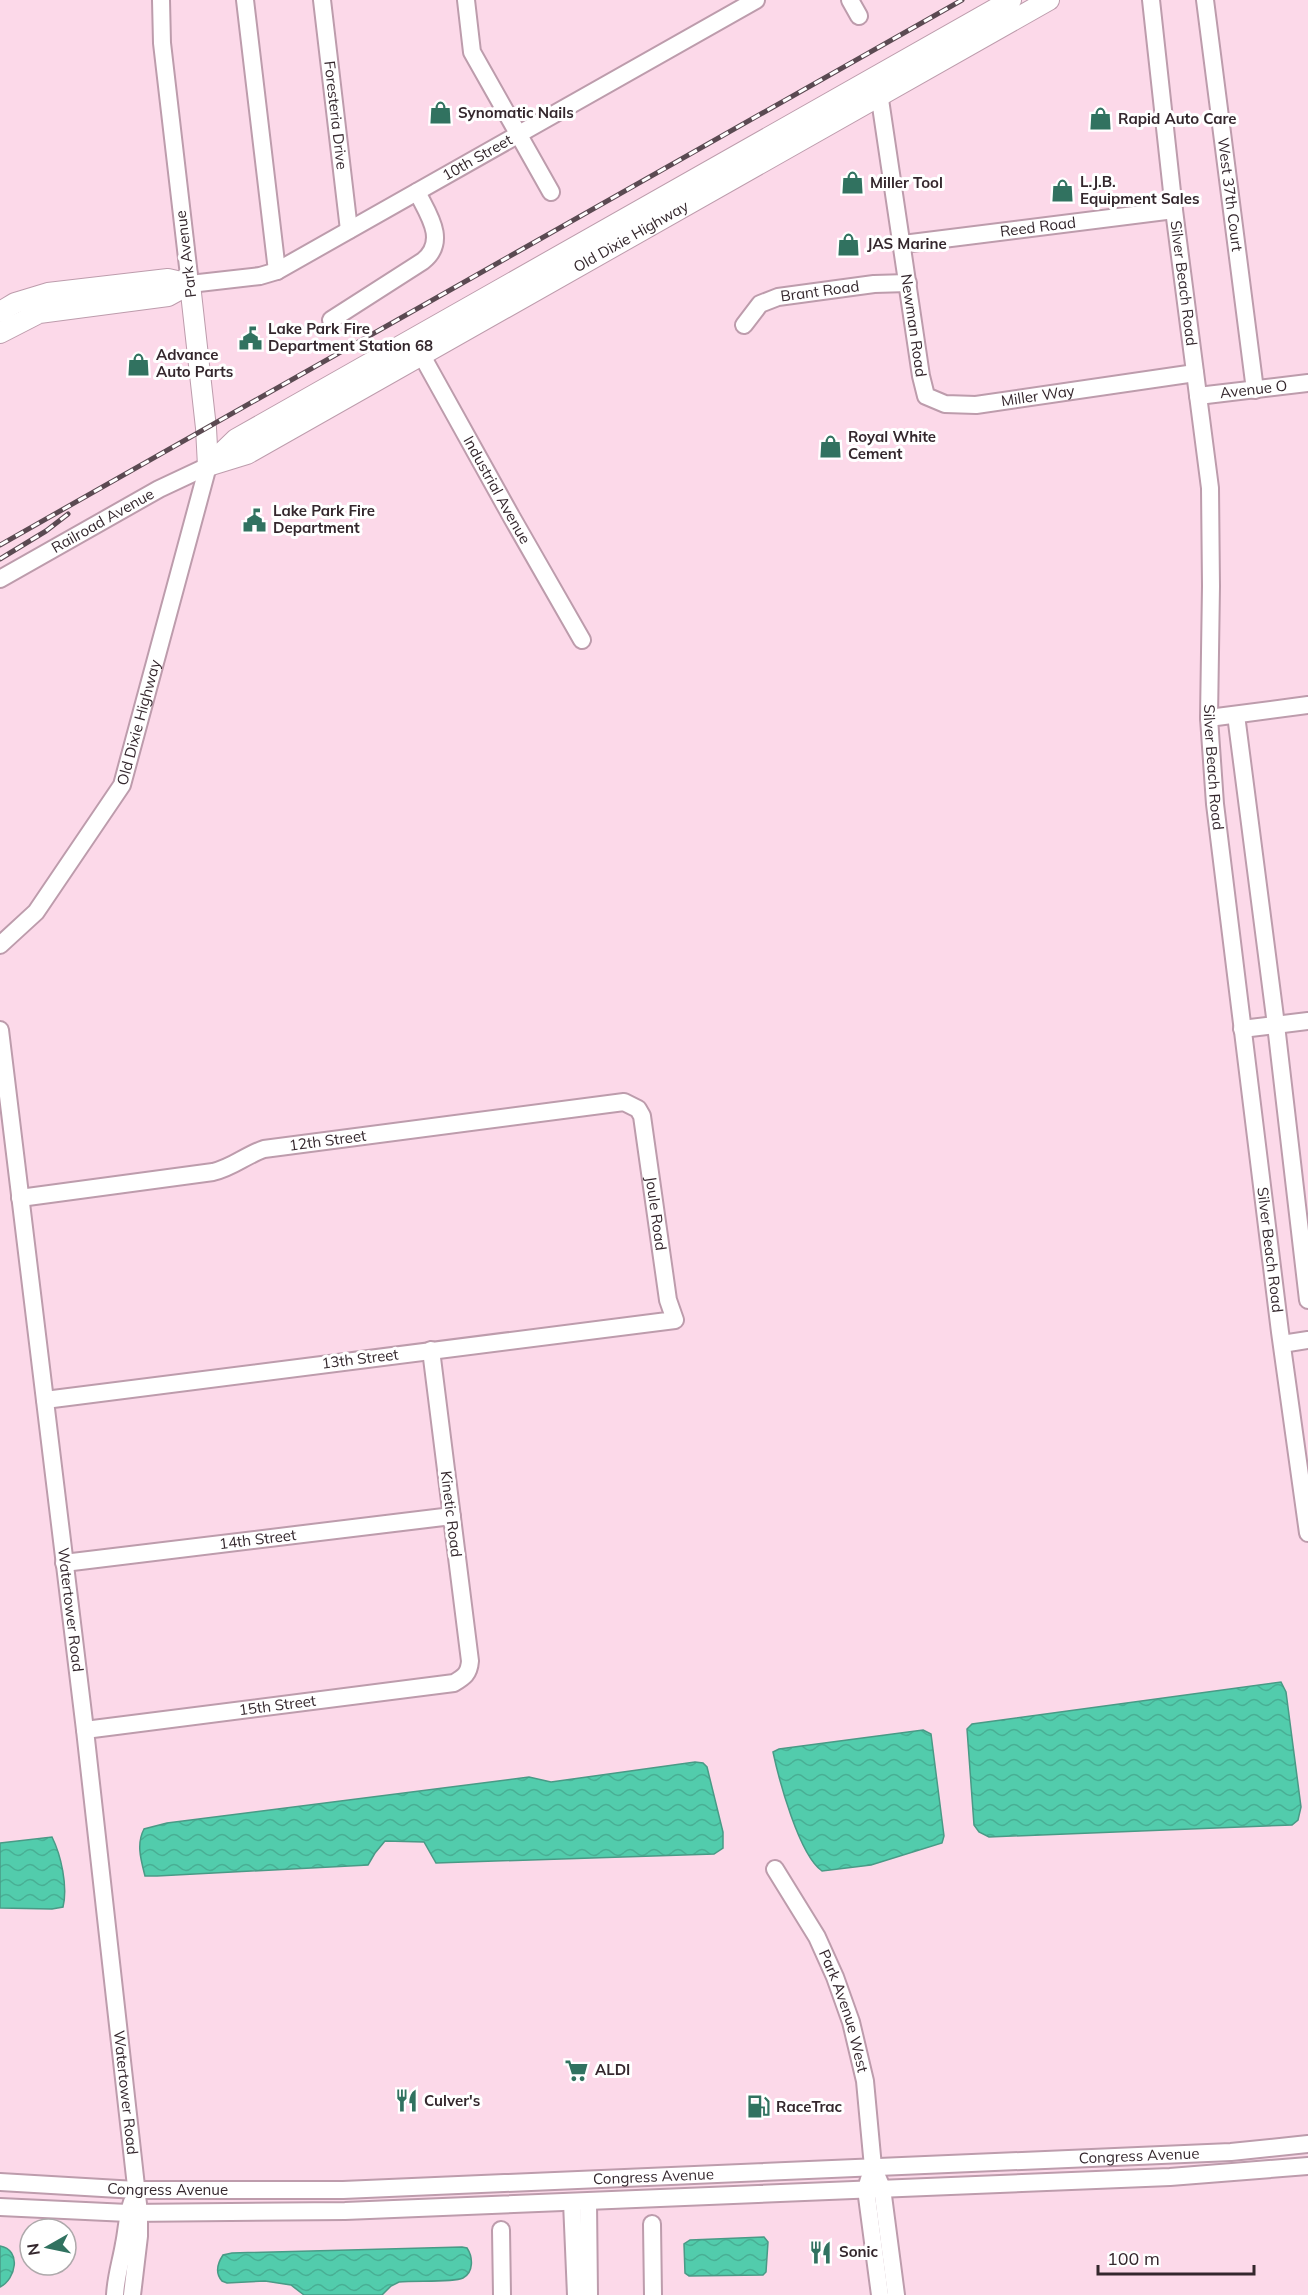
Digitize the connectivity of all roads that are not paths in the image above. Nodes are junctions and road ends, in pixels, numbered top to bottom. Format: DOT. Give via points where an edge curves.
graph roads {
  1 [pos="150,0"];
  2 [pos="161,0"];
  3 [pos="245,0"];
  4 [pos="322,0"];
  5 [pos="466,0"];
  6 [pos="756,0"];
  7 [pos="850,0"];
  8 [pos="1011,0"];
  9 [pos="1049,0"];
  10 [pos="1151,0"];
  11 [pos="1205,0"];
  12 [pos="860,16"];
  13 [pos="162,43"];
  14 [pos="877,76"];
  15 [pos="880,95"];
  16 [pos="519,134"];
  17 [pos="417,192"];
  18 [pos="552,192"];
  19 [pos="1174,210"];
  20 [pos="349,230"];
  21 [pos="903,244"];
  22 [pos="277,270"];
  23 [pos="190,284"];
  24 [pos="908,284"];
  25 [pos="0,312"];
  26 [pos="331,320"];
  27 [pos="744,326"];
  28 [pos="0,333"];
  29 [pos="417,348"];
  30 [pos="1195,373"];
  31 [pos="1308,383"];
  32 [pos="1255,390"];
  33 [pos="926,396"];
  34 [pos="1198,396"];
  35 [pos="208,465"];
  36 [pos="0,579"];
  37 [pos="582,640"];
  38 [pos="1308,705"];
  39 [pos="1236,715"];
  40 [pos="1209,718"];
  41 [pos="0,945"];
  42 [pos="1308,1021"];
  43 [pos="1276,1025"];
  44 [pos="1242,1029"];
  45 [pos="0,1030"];
  46 [pos="638,1109"];
  47 [pos="20,1198"];
  48 [pos="1308,1300"];
  49 [pos="675,1320"];
  50 [pos="1308,1341"];
  51 [pos="1282,1344"];
  52 [pos="431,1350"];
  53 [pos="45,1400"];
  54 [pos="452,1516"];
  55 [pos="1308,1533"];
  56 [pos="64,1563"];
  57 [pos="466,1676"];
  58 [pos="85,1730"];
  59 [pos="775,1869"];
  60 [pos="1308,2144"];
  61 [pos="1308,2166"];
  62 [pos="873,2167"];
  63 [pos="0,2182"];
  64 [pos="874,2189"];
  65 [pos="136,2190"];
  66 [pos="580,2202"];
  67 [pos="0,2208"];
  68 [pos="133,2213"];
  69 [pos="652,2224"];
  70 [pos="501,2230"];
  71 [pos="115,2295"];
  72 [pos="132,2295"];
  73 [pos="502,2295"];
  74 [pos="575,2295"];
  75 [pos="589,2295"];
  76 [pos="653,2295"];
  77 [pos="880,2295"];
  78 [pos="896,2295"];
  1 -- 13 [label="street, Park Avenue" via="155,32"];
  2 -- 13 [label="street, Park Avenue"];
  3 -- 22 [label="street"];
  4 -- 20 [label="street, Foresteria Drive"];
  5 -- 16 [label="street" via="472,52"];
  6 -- 16 [label="street, 10th Street"];
  7 -- 12 [label="street"];
  8 -- 14 [label="main road, Old Dixie Highway"];
  9 -- 15 [label="main road, Old Dixie Highway"];
  10 -- 19 [label="street, Silver Beach Road"];
  11 -- 32 [label="street, West 37th Court"];
  13 -- 23 [label="street, Park Avenue"];
  14 -- 15 [label="street, Newman Road"];
  14 -- 29 [label="main road, Old Dixie Highway"];
  15 -- 21 [label="street, Newman Road"];
  15 -- 29 [label="main road, Old Dixie Highway"];
  16 -- 17 [label="street, 10th Street"];
  16 -- 18 [label="street"];
  17 -- 20 [label="street, 10th Street"];
  17 -- 26 [label="street" via="436,234 434,249 423,261"];
  19 -- 21 [label="street, Reed Road"];
  19 -- 30 [label="street, Silver Beach Road"];
  20 -- 22 [label="street, 10th Street"];
  21 -- 24 [label="street, Newman Road"];
  22 -- 23 [label="street, 10th Street" via="260,276"];
  23 -- 25 [label="main road, 10th Street" via="168,279 48,293"];
  23 -- 28 [label="main road, 10th Street" via="168,296 39,313"];
  23 -- 35 [label="main road, Park Avenue"];
  24 -- 27 [label="street, Brant Road" via="874,284 778,297 760,304"];
  24 -- 33 [label="street, Newman Road"];
  29 -- 35 [label="main road, Old Dixie Highway" via="247,454"];
  29 -- 37 [label="street, Industrial Avenue"];
  30 -- 33 [label="street, Miller Way" via="976,405 945,404"];
  30 -- 34 [label="street, Silver Beach Road"];
  31 -- 32 [label="street, Avenue O"];
  32 -- 34 [label="street, Avenue O"];
  34 -- 40 [label="street, Silver Beach Road" via="1210,488"];
  35 -- 36 [label="street, Railroad Avenue"];
  35 -- 41 [label="street, Old Dixie Highway" via="122,785 36,912"];
  38 -- 39 [label="street"];
  39 -- 40 [label="street"];
  39 -- 43 [label="street, Silver Beach Road"];
  40 -- 44 [label="street, Silver Beach Road" via="1215,804"];
  42 -- 43 [label="street"];
  43 -- 44 [label="street"];
  43 -- 48 [label="street, Silver Beach Road"];
  44 -- 51 [label="street, Silver Beach Road"];
  45 -- 47 [label="street, Watertower Road"];
  46 -- 47 [label="street, 12th Street" via="624,1102 264,1149 213,1172"];
  46 -- 49 [label="street, Joule Road" via="644,1124 668,1300"];
  47 -- 53 [label="street, Watertower Road"];
  49 -- 52 [label="street, 13th Street"];
  50 -- 51 [label="street"];
  51 -- 55 [label="street, Silver Beach Road"];
  52 -- 53 [label="street, 13th Street"];
  52 -- 54 [label="street, Kinetic Road"];
  53 -- 56 [label="street, Watertower Road"];
  54 -- 56 [label="street, 14th Street"];
  54 -- 57 [label="street, Kinetic Road" via="470,1662"];
  56 -- 58 [label="street, Watertower Road"];
  57 -- 58 [label="street, 15th Street" via="454,1683"];
  58 -- 65 [label="street, Watertower Road"];
  59 -- 62 [label="street, Park Avenue West" via="817,1937 851,2022 865,2080"];
  60 -- 62 [label="street, Congress Avenue" via="1231,2152"];
  61 -- 64 [label="street, Congress Avenue" via="1182,2176"];
  62 -- 64 [label="street, Park Avenue West"];
  62 -- 65 [label="street, Congress Avenue" via="343,2190"];
  63 -- 65 [label="street, Congress Avenue"];
  64 -- 66 [label="street, Congress Avenue"];
  64 -- 77 [label="street, Park Avenue West"];
  64 -- 78 [label="street, Park Avenue West"];
  65 -- 68 [label="street"];
  66 -- 68 [label="street, Congress Avenue" via="345,2211"];
  66 -- 74 [label="street" via="574,2252"];
  66 -- 75 [label="street"];
  67 -- 68 [label="street, Congress Avenue"];
  68 -- 71 [label="street"];
  68 -- 72 [label="street" via="139,2236"];
  69 -- 76 [label="street"];
  70 -- 73 [label="street"];
}
